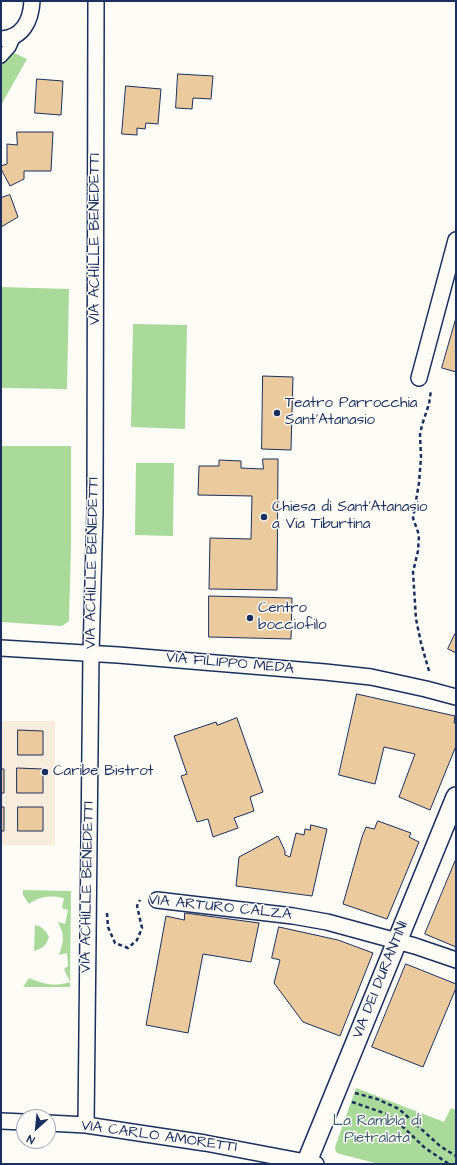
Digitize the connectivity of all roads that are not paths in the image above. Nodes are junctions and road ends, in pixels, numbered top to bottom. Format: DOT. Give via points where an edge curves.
graph roads {
  1 [pos="32,1"];
  2 [pos="96,1"];
  3 [pos="8,38"];
  4 [pos="1,57"];
  5 [pos="456,240"];
  6 [pos="419,378"];
  7 [pos="1,648"];
  8 [pos="91,653"];
  9 [pos="456,697"];
  10 [pos="456,797"];
  11 [pos="157,900"];
  12 [pos="396,941"];
  13 [pos="456,960"];
  14 [pos="1,1121"];
  15 [pos="16,1122"];
  16 [pos="56,1123"];
  17 [pos="86,1125"];
  18 [pos="310,1163"];
  1 -- 3 [label="street" via="25,26"];
  2 -- 8 [label="street, VIA ACHILLE BENEDETTI" via="95,512"];
  3 -- 4 [label="street" via="10,47"];
  5 -- 6 [label="street"];
  7 -- 8 [label="street, VIA FILIPPO MEDA"];
  8 -- 9 [label="street, VIA FILIPPO MEDA" via="325,672 378,679"];
  8 -- 17 [label="street, VIA ACHILLE BENEDETTI"];
  10 -- 12 [label="street, VIA DEI DURANTINI"];
  11 -- 12 [label="street, VIA ARTURO CALZA" via="305,918"];
  12 -- 13 [label="street, VIA ARTURO CALZA"];
  12 -- 18 [label="street, VIA DEI DURANTINI"];
  14 -- 15 [label="street"];
  16 -- 17 [label="street, VIA CARLO AMORETTI"];
  17 -- 18 [label="street, VIA CARLO AMORETTI" via="205,1143"];
}
